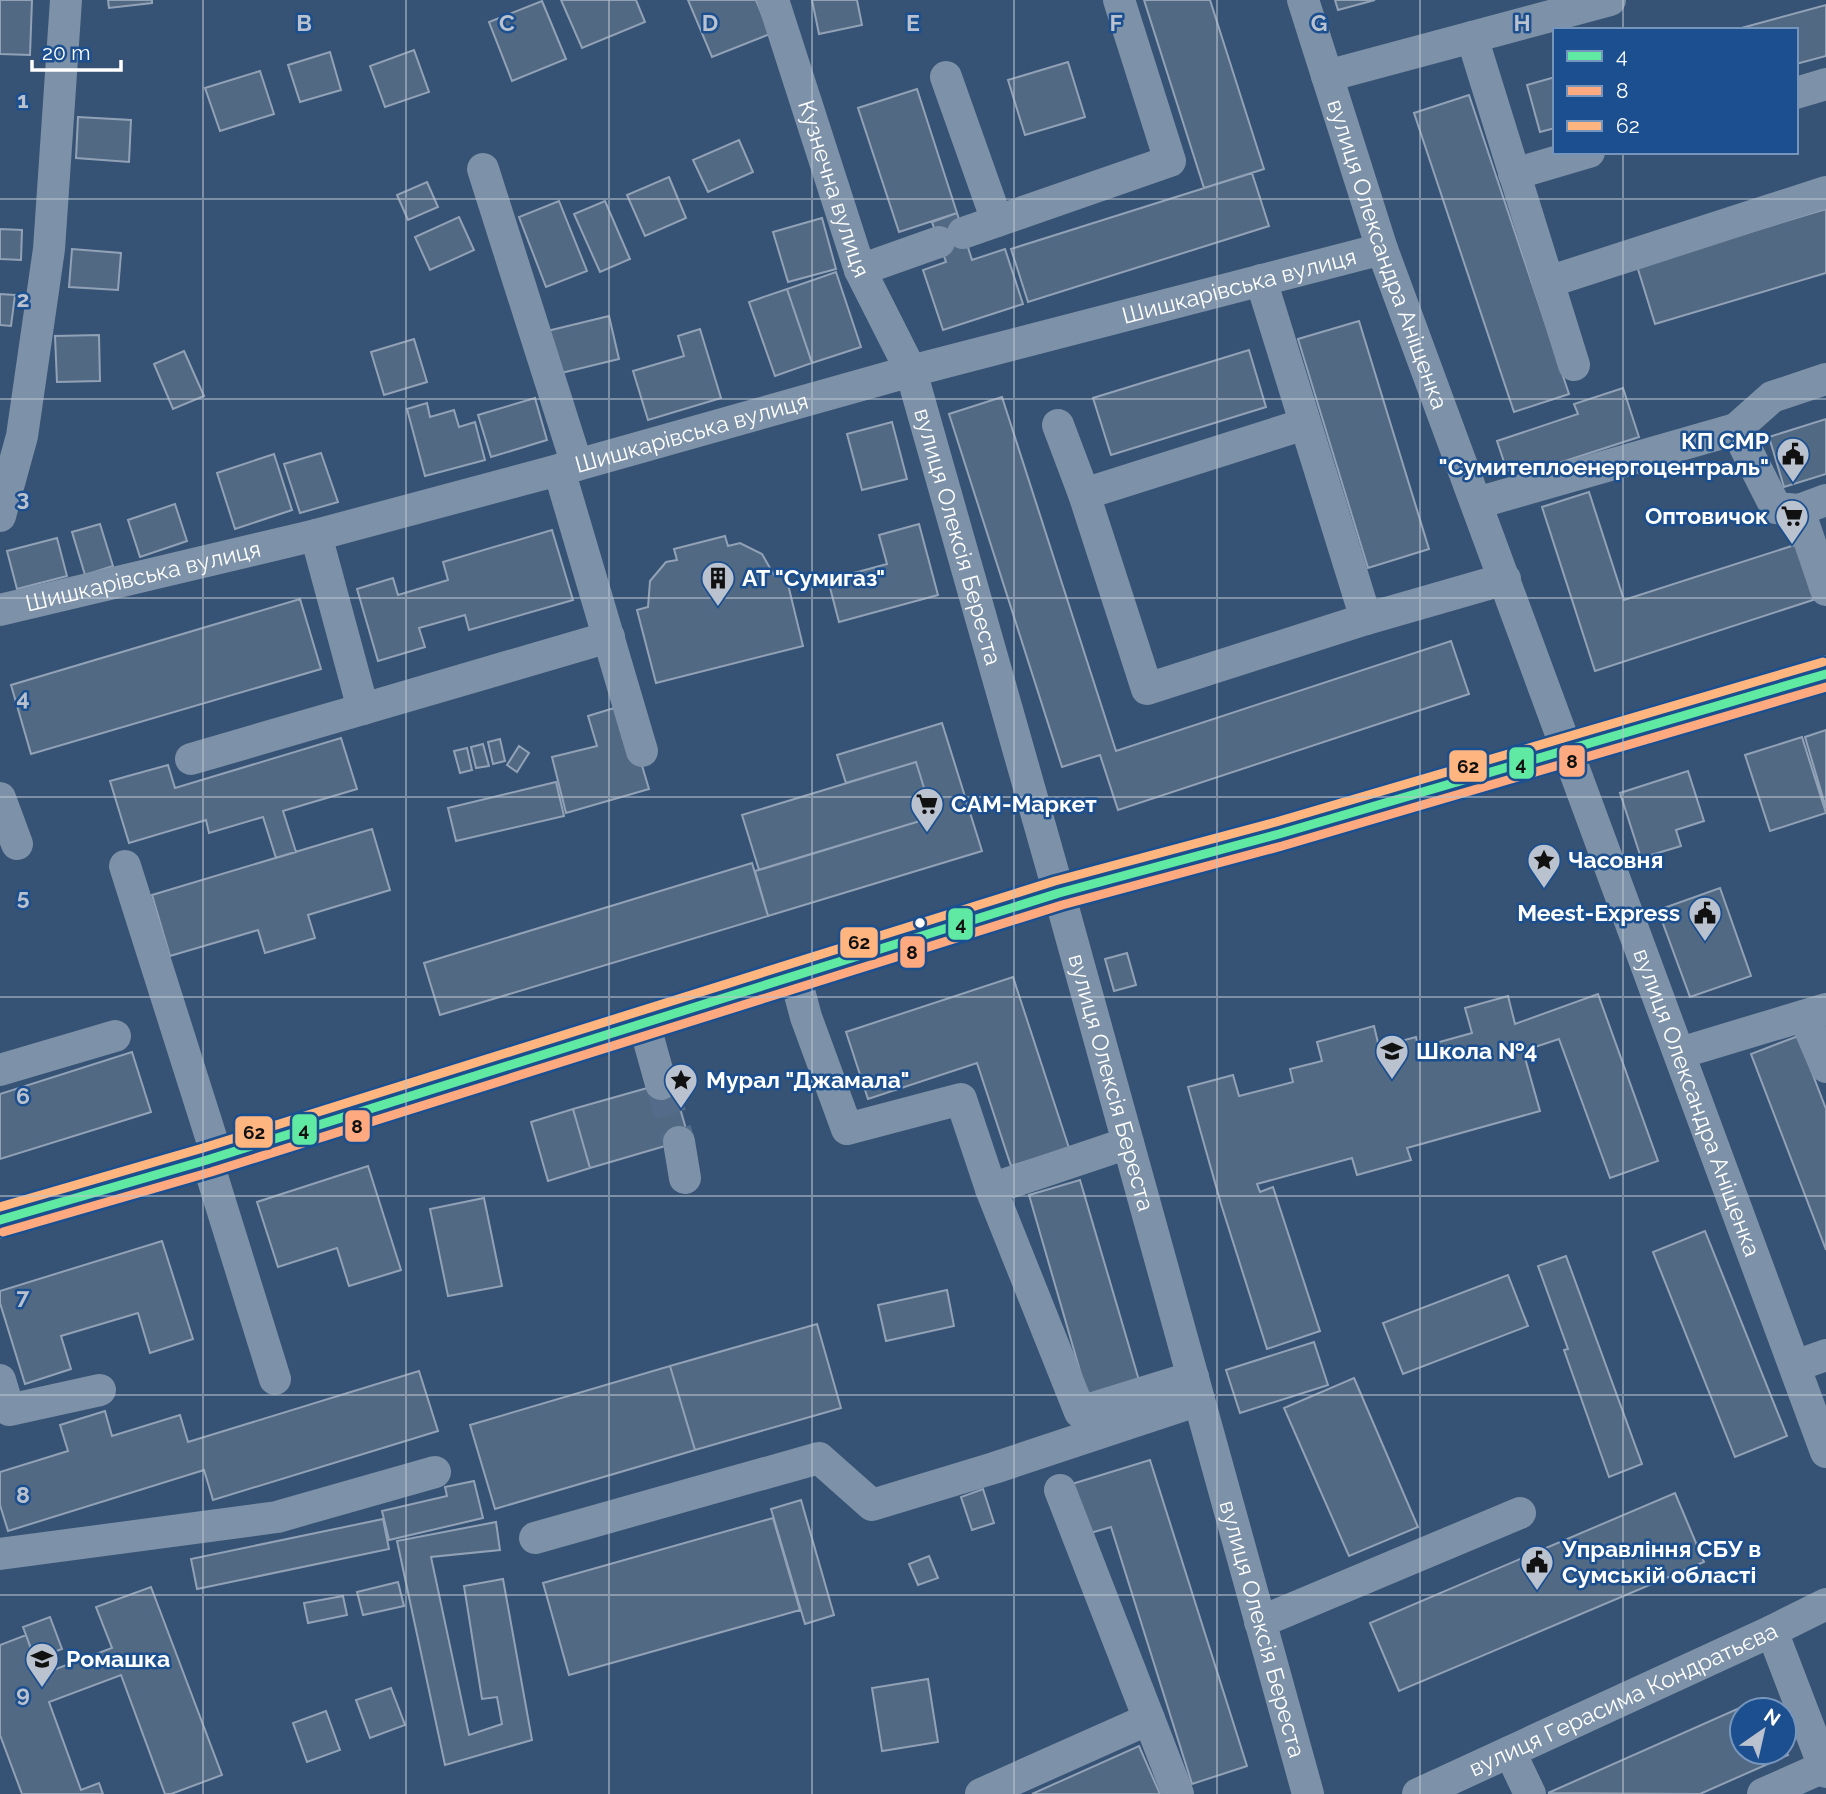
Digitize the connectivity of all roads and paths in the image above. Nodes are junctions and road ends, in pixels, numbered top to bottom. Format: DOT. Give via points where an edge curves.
graph roads {
  1 [pos="66,0"];
  2 [pos="772,0"];
  3 [pos="1119,0"];
  4 [pos="1303,0"];
  5 [pos="1609,0"];
  6 [pos="1472,37"];
  7 [pos="1327,76"];
  8 [pos="946,77"];
  9 [pos="1826,84"];
  10 [pos="1798,92"];
  11 [pos="1582,154"];
  12 [pos="483,169"];
  13 [pos="1514,174"];
  14 [pos="1826,192"];
  15 [pos="997,221"];
  16 [pos="1382,249"];
  17 [pos="860,270"];
  18 [pos="1261,280"];
  19 [pos="1548,282"];
  20 [pos="1574,365"];
  21 [pos="911,371"];
  22 [pos="1826,379"];
  23 [pos="1305,424"];
  24 [pos="1058,425"];
  25 [pos="1736,429"];
  26 [pos="568,467"];
  27 [pos="1084,494"];
  28 [pos="1477,503"];
  29 [pos="1813,505"];
  30 [pos="0,516"];
  31 [pos="316,535"];
  32 [pos="1505,579"];
  33 [pos="1826,590"];
  34 [pos="0,610"];
  35 [pos="1366,619"];
  36 [pos="609,637"];
  37 [pos="1826,674"];
  38 [pos="363,709"];
  39 [pos="1569,750"];
  40 [pos="642,751"];
  41 [pos="191,760"];
  42 [pos="0,798"];
  43 [pos="16,844"];
  44 [pos="125,866"];
  45 [pos="1059,894"];
  46 [pos="795,976"];
  47 [pos="1815,1013"];
  48 [pos="644,1023"];
  49 [pos="115,1036"];
  50 [pos="1680,1053"];
  51 [pos="1826,1067"];
  52 [pos="0,1070"];
  53 [pos="661,1084"];
  54 [pos="679,1142"];
  55 [pos="1128,1143"];
  56 [pos="212,1158"];
  57 [pos="685,1178"];
  58 [pos="991,1189"];
  59 [pos="0,1220"];
  60 [pos="1826,1355"];
  61 [pos="1795,1366"];
  62 [pos="275,1379"];
  63 [pos="0,1380"];
  64 [pos="1196,1389"];
  65 [pos="100,1390"];
  66 [pos="1826,1452"];
  67 [pos="435,1472"];
  68 [pos="1060,1490"];
  69 [pos="1520,1513"];
  70 [pos="535,1538"];
  71 [pos="0,1554"];
  72 [pos="1826,1604"];
  73 [pos="1260,1622"];
  74 [pos="1772,1631"];
  75 [pos="1149,1719"];
  76 [pos="1510,1752"];
  77 [pos="1825,1770"];
  78 [pos="981,1794"];
  79 [pos="1178,1794"];
  80 [pos="1308,1794"];
  81 [pos="1418,1794"];
  82 [pos="1530,1794"];
  83 [pos="1763,1794"];
  1 -- 30 [label="street" via="49,249 22,436"];
  2 -- 17 [label="street, Кузнечна вулиця"];
  3 -- 15 [label="street" via="1170,162"];
  4 -- 7 [label="street, вулиця Олександра Аніщенка"];
  5 -- 6 [label="street"];
  6 -- 7 [label="street"];
  6 -- 13 [label="street"];
  7 -- 16 [label="street, вулиця Олександра Аніщенка"];
  8 -- 15 [label="street"];
  9 -- 10 [label="street"];
  11 -- 13 [label="street"];
  12 -- 26 [label="street"];
  13 -- 19 [label="street"];
  14 -- 19 [label="street"];
  15 -- 17 [label="street"];
  16 -- 18 [label="street, Шишкарівська вулиця"];
  16 -- 28 [label="street, вулиця Олександра Аніщенка"];
  17 -- 21 [label="street, Кузнечна вулиця"];
  18 -- 21 [label="street, Шишкарівська вулиця"];
  18 -- 23 [label="street"];
  19 -- 20 [label="street"];
  21 -- 26 [label="street, Шишкарівська вулиця"];
  21 -- 45 [label="street, вулиця Олексія Береста"];
  22 -- 25 [label="street" via="1772,397"];
  23 -- 27 [label="street"];
  23 -- 35 [label="street"];
  24 -- 27 [label="street"];
  25 -- 28 [label="street"];
  25 -- 29 [label="street" via="1776,508"];
  26 -- 31 [label="street, Шишкарівська вулиця"];
  26 -- 36 [label="street"];
  27 -- 35 [label="street" via="1146,689"];
  28 -- 32 [label="street, вулиця Олександра Аніщенка"];
  29 -- 33 [label="street"];
  31 -- 34 [label="street, Шишкарівська вулиця"];
  31 -- 38 [label="street"];
  32 -- 35 [label="street"];
  32 -- 39 [label="street, вулиця Олександра Аніщенка"];
  36 -- 38 [label="street"];
  36 -- 40 [label="street"];
  37 -- 39 [label="main road"];
  38 -- 41 [label="street"];
  39 -- 45 [label="main road"];
  39 -- 50 [label="street, вулиця Олександра Аніщенка"];
  42 -- 43 [label="street"];
  44 -- 56 [label="street"];
  45 -- 46 [label="main road"];
  45 -- 55 [label="street, вулиця Олексія Береста"];
  46 -- 48 [label="main road"];
  46 -- 58 [label="street" via="847,1129 961,1099"];
  47 -- 50 [label="street"];
  47 -- 51 [label="street"];
  48 -- 53 [label="street"];
  48 -- 56 [label="main road"];
  49 -- 52 [label="street"];
  50 -- 61 [label="street, вулиця Олександра Аніщенка"];
  54 -- 57 [label="street"];
  55 -- 58 [label="street"];
  55 -- 64 [label="street, вулиця Олексія Береста"];
  56 -- 59 [label="main road"];
  56 -- 62 [label="street"];
  58 -- 64 [label="street" via="1080,1412"];
  60 -- 61 [label="street"];
  61 -- 66 [label="street, вулиця Олександра Аніщенка"];
  63 -- 65 [label="street" via="9,1410"];
  64 -- 70 [label="street" via="994,1468 872,1505 819,1458"];
  64 -- 73 [label="street, вулиця Олексія Береста"];
  67 -- 71 [label="street" via="277,1517"];
  68 -- 75 [label="street"];
  69 -- 73 [label="street"];
  72 -- 74 [label="street, вулиця Герасима Кондратьєва"];
  73 -- 80 [label="street, вулиця Олексія Береста"];
  74 -- 76 [label="street, вулиця Герасима Кондратьєва"];
  74 -- 77 [label="street"];
  75 -- 78 [label="street"];
  75 -- 79 [label="street"];
  76 -- 81 [label="street, вулиця Герасима Кондратьєва"];
  76 -- 82 [label="street"];
  77 -- 83 [label="street"];
}
